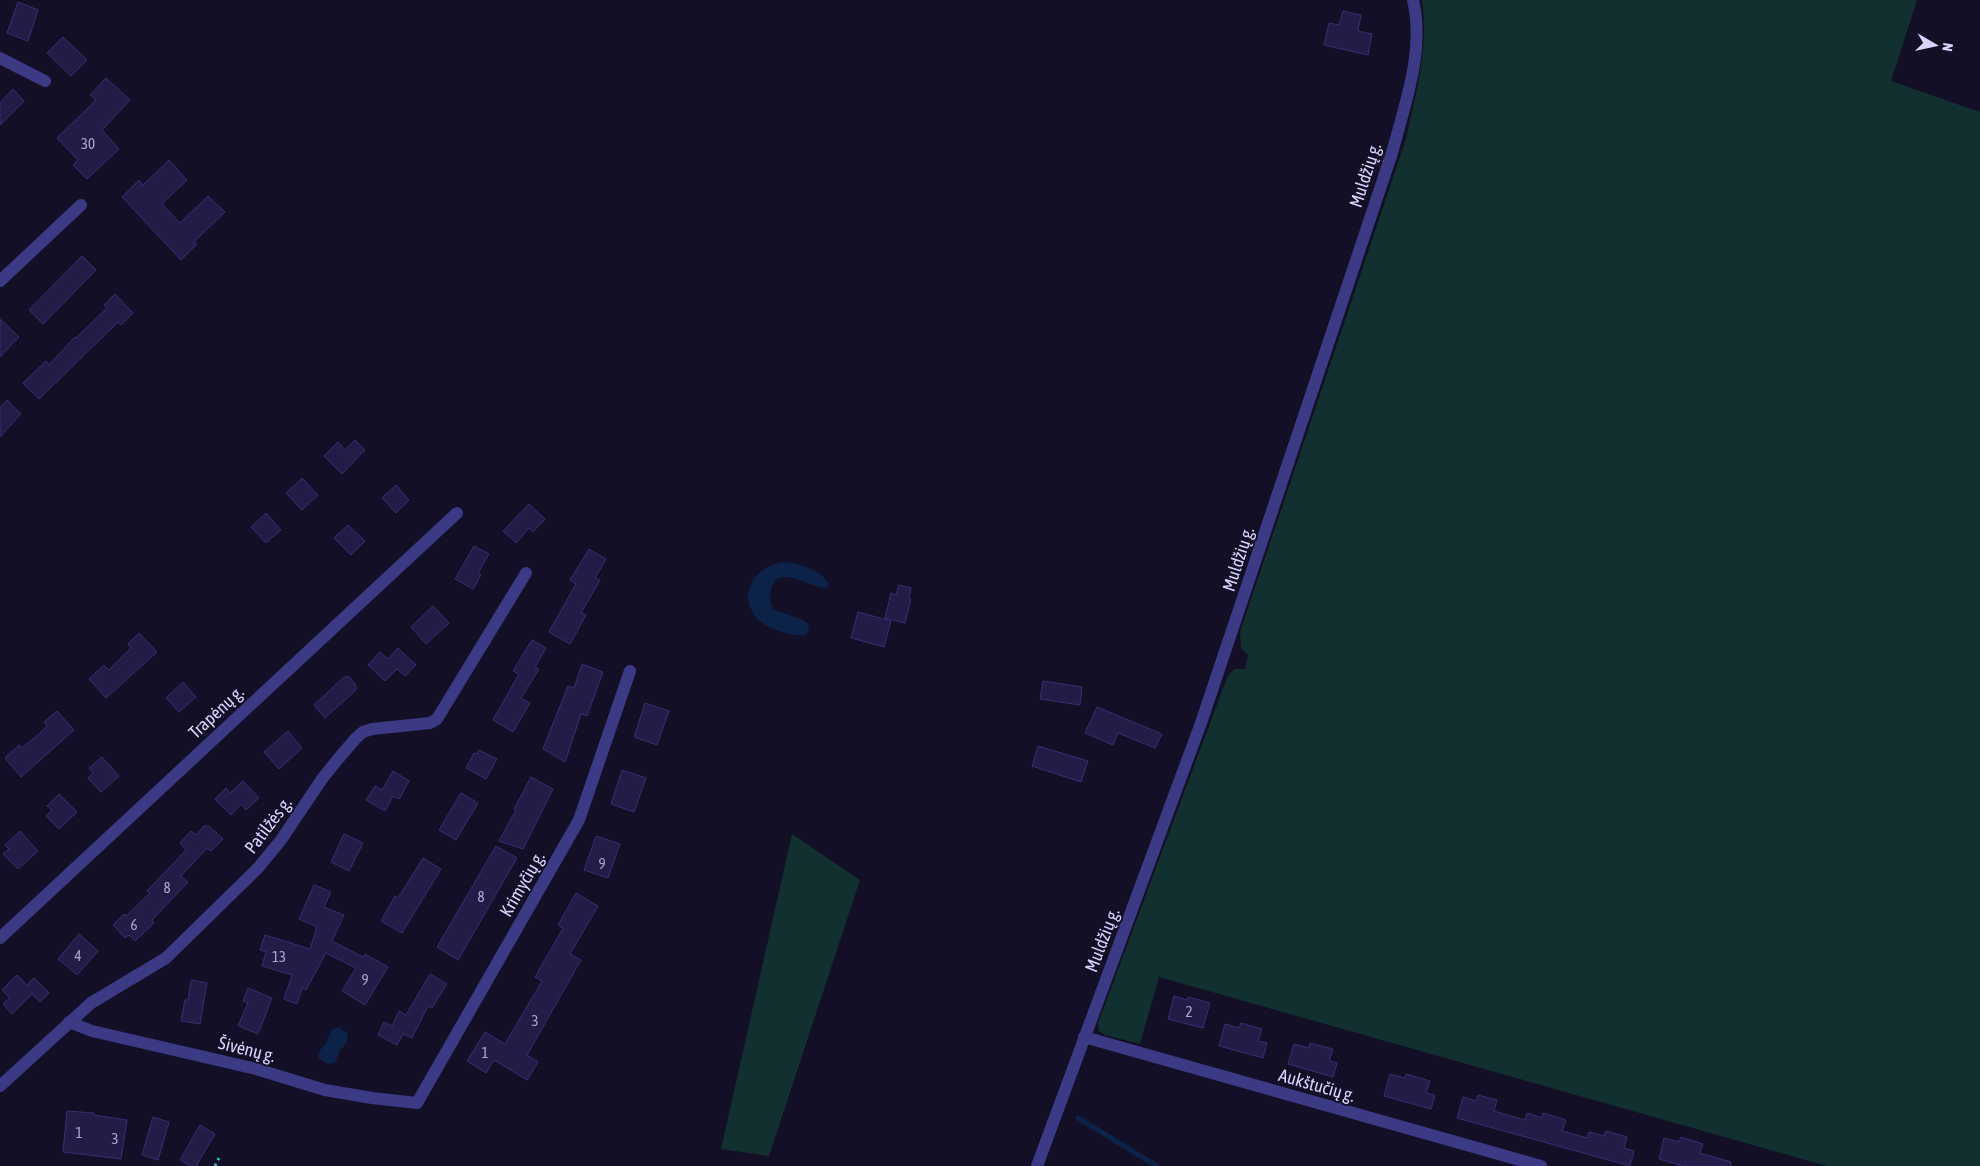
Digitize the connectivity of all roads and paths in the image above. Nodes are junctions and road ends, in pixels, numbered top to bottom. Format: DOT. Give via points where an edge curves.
graph roads {
  1 [pos="1413,0"];
  2 [pos="0,58"];
  3 [pos="44,81"];
  4 [pos="81,205"];
  5 [pos="0,280"];
  6 [pos="457,513"];
  7 [pos="526,573"];
  8 [pos="630,670"];
  9 [pos="0,938"];
  10 [pos="69,1022"];
  11 [pos="1084,1037"];
  12 [pos="0,1086"];
  13 [pos="417,1103"];
  14 [pos="219,1158"];
  15 [pos="214,1166"];
  16 [pos="1037,1166"];
  17 [pos="1541,1166"];
  1 -- 11 [label="street, Muldžių g." via="1417,37 1414,70 1392,153 1207,706"];
  2 -- 3 [label="street"];
  4 -- 5 [label="street"];
  6 -- 9 [label="street, Trapėnų g."];
  7 -- 10 [label="street, Patilžės g." via="437,719 430,723 363,732 322,779 281,840 251,875 166,958 91,1003"];
  8 -- 13 [label="street, Krimyčių g." via="579,820"];
  10 -- 12 [label="street, Patilžės g."];
  10 -- 13 [label="street, Šivėnų g." via="92,1031 256,1069 325,1090"];
  11 -- 16 [label="street, Muldžių g."];
  11 -- 17 [label="street, Aukštučių g."];
  14 -- 15 [label="path"];
}
